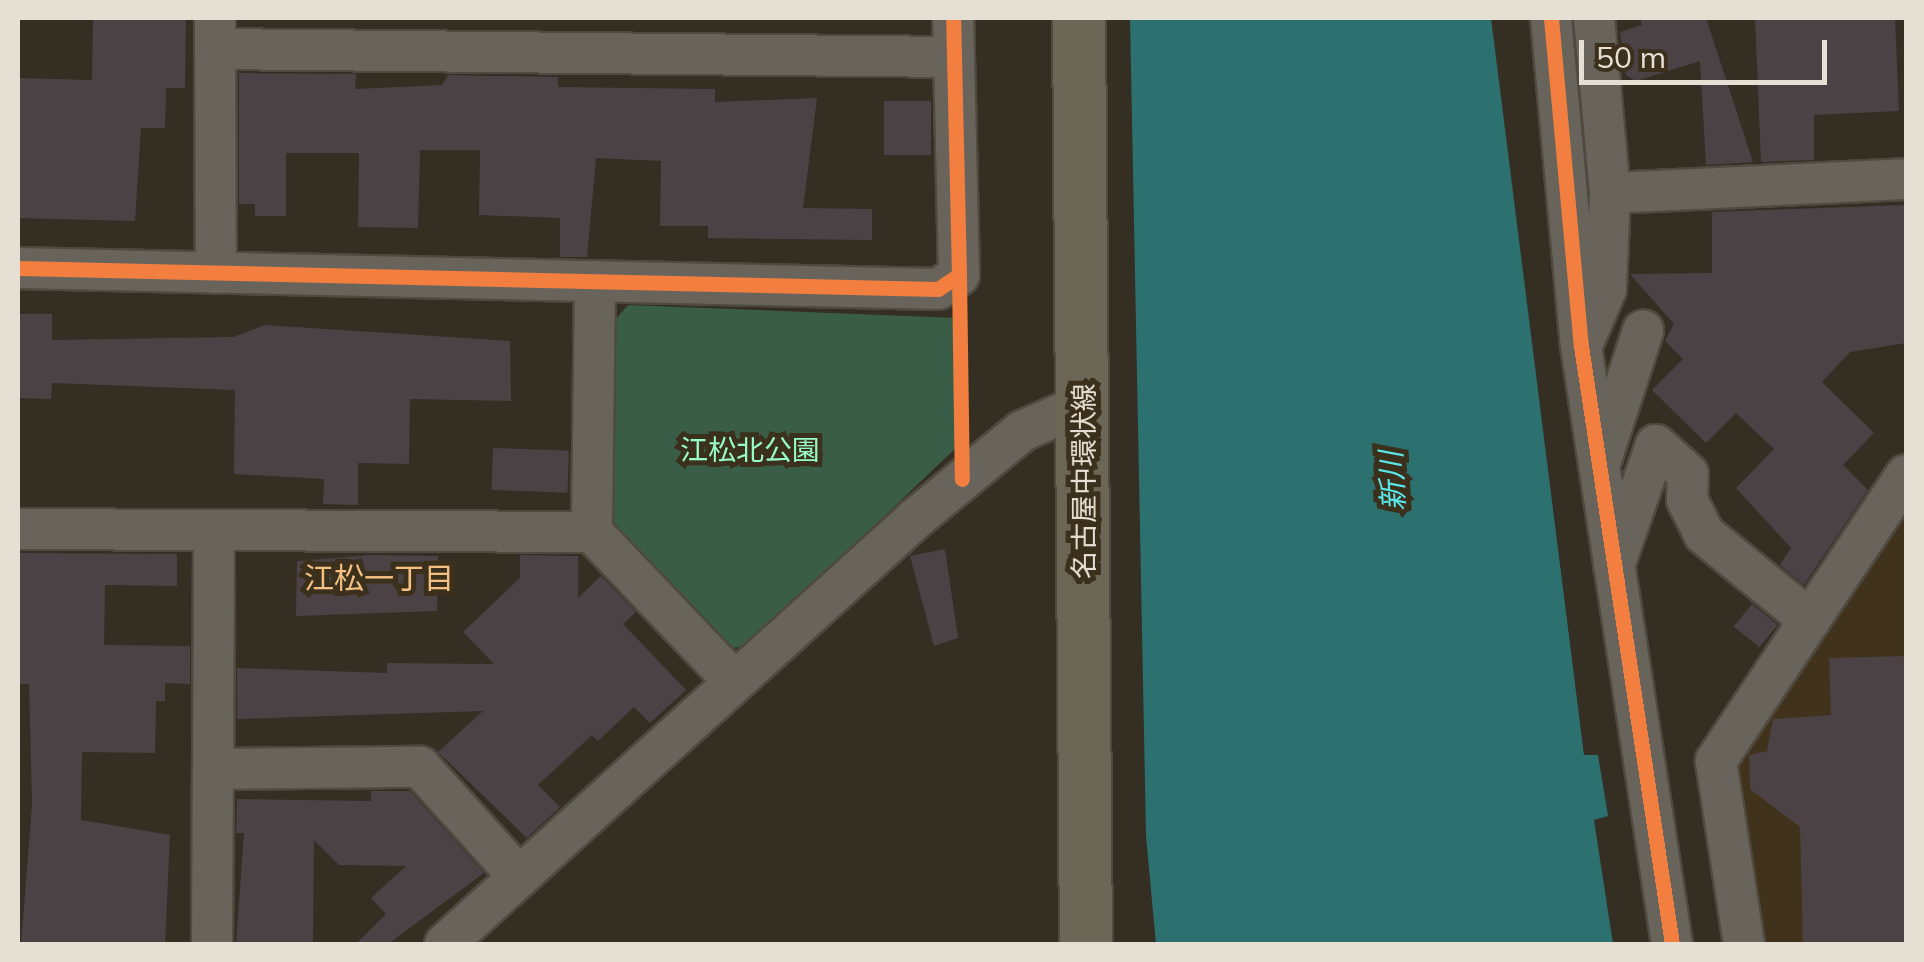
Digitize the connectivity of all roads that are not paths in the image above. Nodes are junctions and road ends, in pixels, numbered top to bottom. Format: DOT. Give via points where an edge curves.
graph roads {
  1 [pos="1079,18"];
  2 [pos="1550,18"];
  3 [pos="1594,18"];
  4 [pos="215,33"];
  5 [pos="954,37"];
  6 [pos="1906,178"];
  7 [pos="1610,193"];
  8 [pos="18,268"];
  9 [pos="216,273"];
  10 [pos="595,281"];
  11 [pos="1643,332"];
  12 [pos="1581,346"];
  13 [pos="1084,404"];
  14 [pos="1598,470"];
  15 [pos="1906,475"];
  16 [pos="18,529"];
  17 [pos="214,530"];
  18 [pos="592,532"];
  19 [pos="1612,570"];
  20 [pos="1810,620"];
  21 [pos="734,681"];
  22 [pos="213,769"];
  23 [pos="518,876"];
  24 [pos="212,944"];
  25 [pos="445,944"];
  26 [pos="1086,944"];
  27 [pos="1672,944"];
  28 [pos="1744,944"];
  1 -- 13 [label="main road, 名古屋中環状線"];
  2 -- 12 [label="street"];
  3 -- 7 [label="street"];
  4 -- 5 [label="street"];
  4 -- 9 [label="street"];
  5 -- 10 [label="street" via="959,275 938,289"];
  6 -- 7 [label="street"];
  7 -- 12 [label="street" via="1606,289"];
  8 -- 9 [label="street"];
  9 -- 10 [label="street"];
  10 -- 18 [label="street"];
  11 -- 14 [label="street"];
  12 -- 14 [label="street"];
  13 -- 21 [label="street" via="1022,431"];
  13 -- 26 [label="main road, 名古屋中環状線"];
  14 -- 19 [label="street"];
  15 -- 20 [label="street"];
  16 -- 17 [label="street"];
  17 -- 18 [label="street"];
  17 -- 22 [label="street"];
  18 -- 21 [label="street"];
  19 -- 20 [label="street" via="1656,445 1688,474 1688,500 1704,534"];
  19 -- 27 [label="street"];
  20 -- 28 [label="street" via="1716,761"];
  21 -- 23 [label="street"];
  22 -- 23 [label="street" via="420,768"];
  22 -- 24 [label="street"];
  23 -- 25 [label="street"];
}
